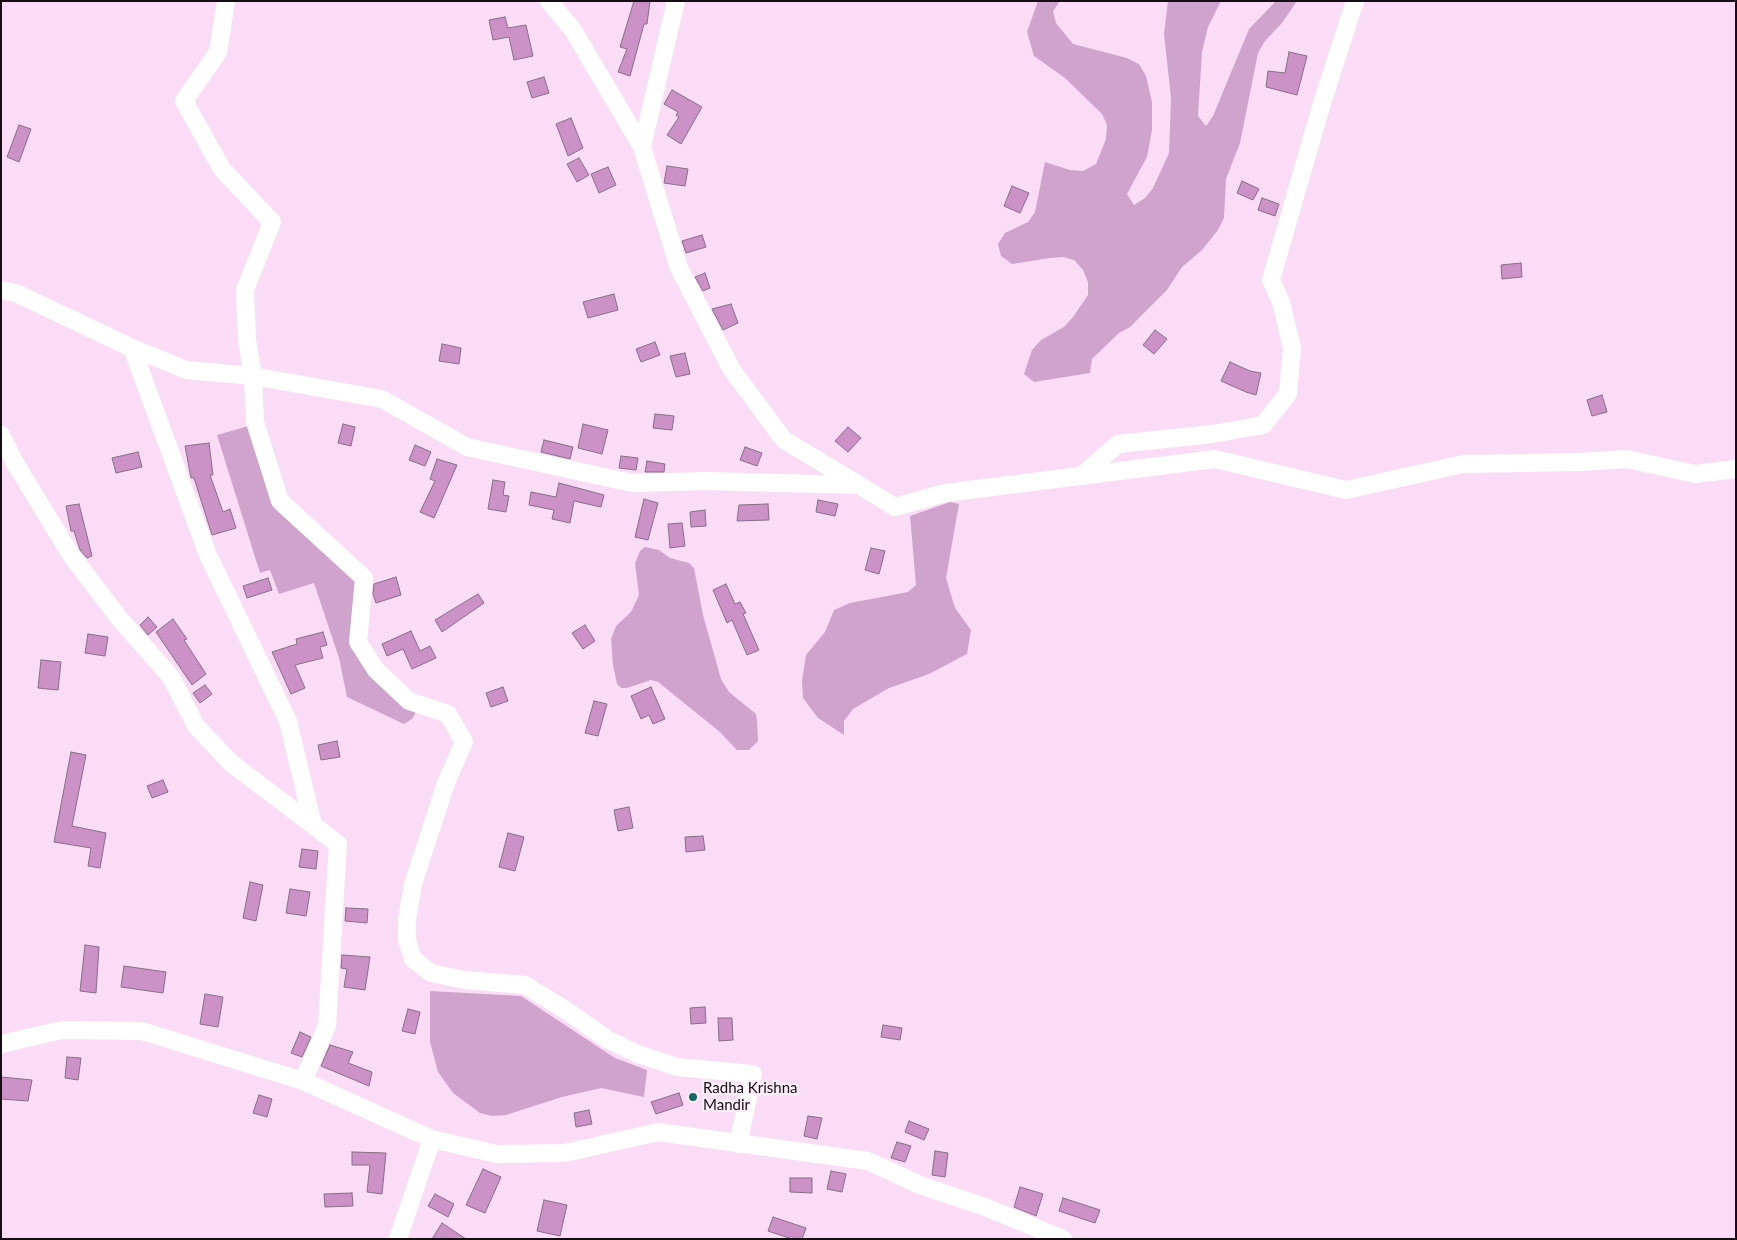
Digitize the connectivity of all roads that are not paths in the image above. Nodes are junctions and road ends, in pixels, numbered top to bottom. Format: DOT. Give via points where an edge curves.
graph roads {
  1 [pos="226,1"];
  2 [pos="549,1"];
  3 [pos="676,1"];
  4 [pos="1355,1"];
  5 [pos="642,147"];
  6 [pos="1,290"];
  7 [pos="132,348"];
  8 [pos="254,376"];
  9 [pos="1,435"];
  10 [pos="1736,469"];
  11 [pos="1081,476"];
  12 [pos="859,485"];
  13 [pos="313,825"];
  14 [pos="1,1044"];
  15 [pos="303,1081"];
  16 [pos="432,1139"];
  17 [pos="738,1144"];
  18 [pos="398,1239"];
  19 [pos="1063,1239"];
  1 -- 8 [label="street" via="218,52 184,101 222,169 272,222 245,290 247,340"];
  2 -- 5 [label="street" via="573,30"];
  3 -- 5 [label="street"];
  4 -- 11 [label="street" via="1271,280 1282,302 1292,348 1288,394 1263,425 1118,444"];
  5 -- 12 [label="street" via="679,268 732,370 784,440"];
  6 -- 7 [label="street" via="24,297"];
  7 -- 8 [label="street" via="187,370"];
  7 -- 13 [label="street" via="208,555 288,721"];
  8 -- 12 [label="street" via="382,398 467,447 632,483 706,481"];
  8 -- 17 [label="street" via="255,422 280,501 364,578 358,642 376,670 409,701 448,714 464,742 446,783 413,884 407,920 407,940 413,959 431,973 464,980 525,985 607,1039 661,1062 677,1067 753,1074"];
  9 -- 13 [label="street" via="71,555 119,618 171,677 196,726 231,763"];
  10 -- 11 [label="street" via="1694,474 1627,459 1463,464 1346,490 1215,458"];
  11 -- 12 [label="street" via="945,493 895,507"];
  13 -- 15 [label="street" via="338,844 327,1026"];
  14 -- 15 [label="street" via="62,1030 142,1031"];
  15 -- 16 [label="street"];
  16 -- 17 [label="street" via="497,1154 565,1153 658,1132"];
  16 -- 18 [label="street"];
  17 -- 19 [label="street" via="868,1161"];
}
